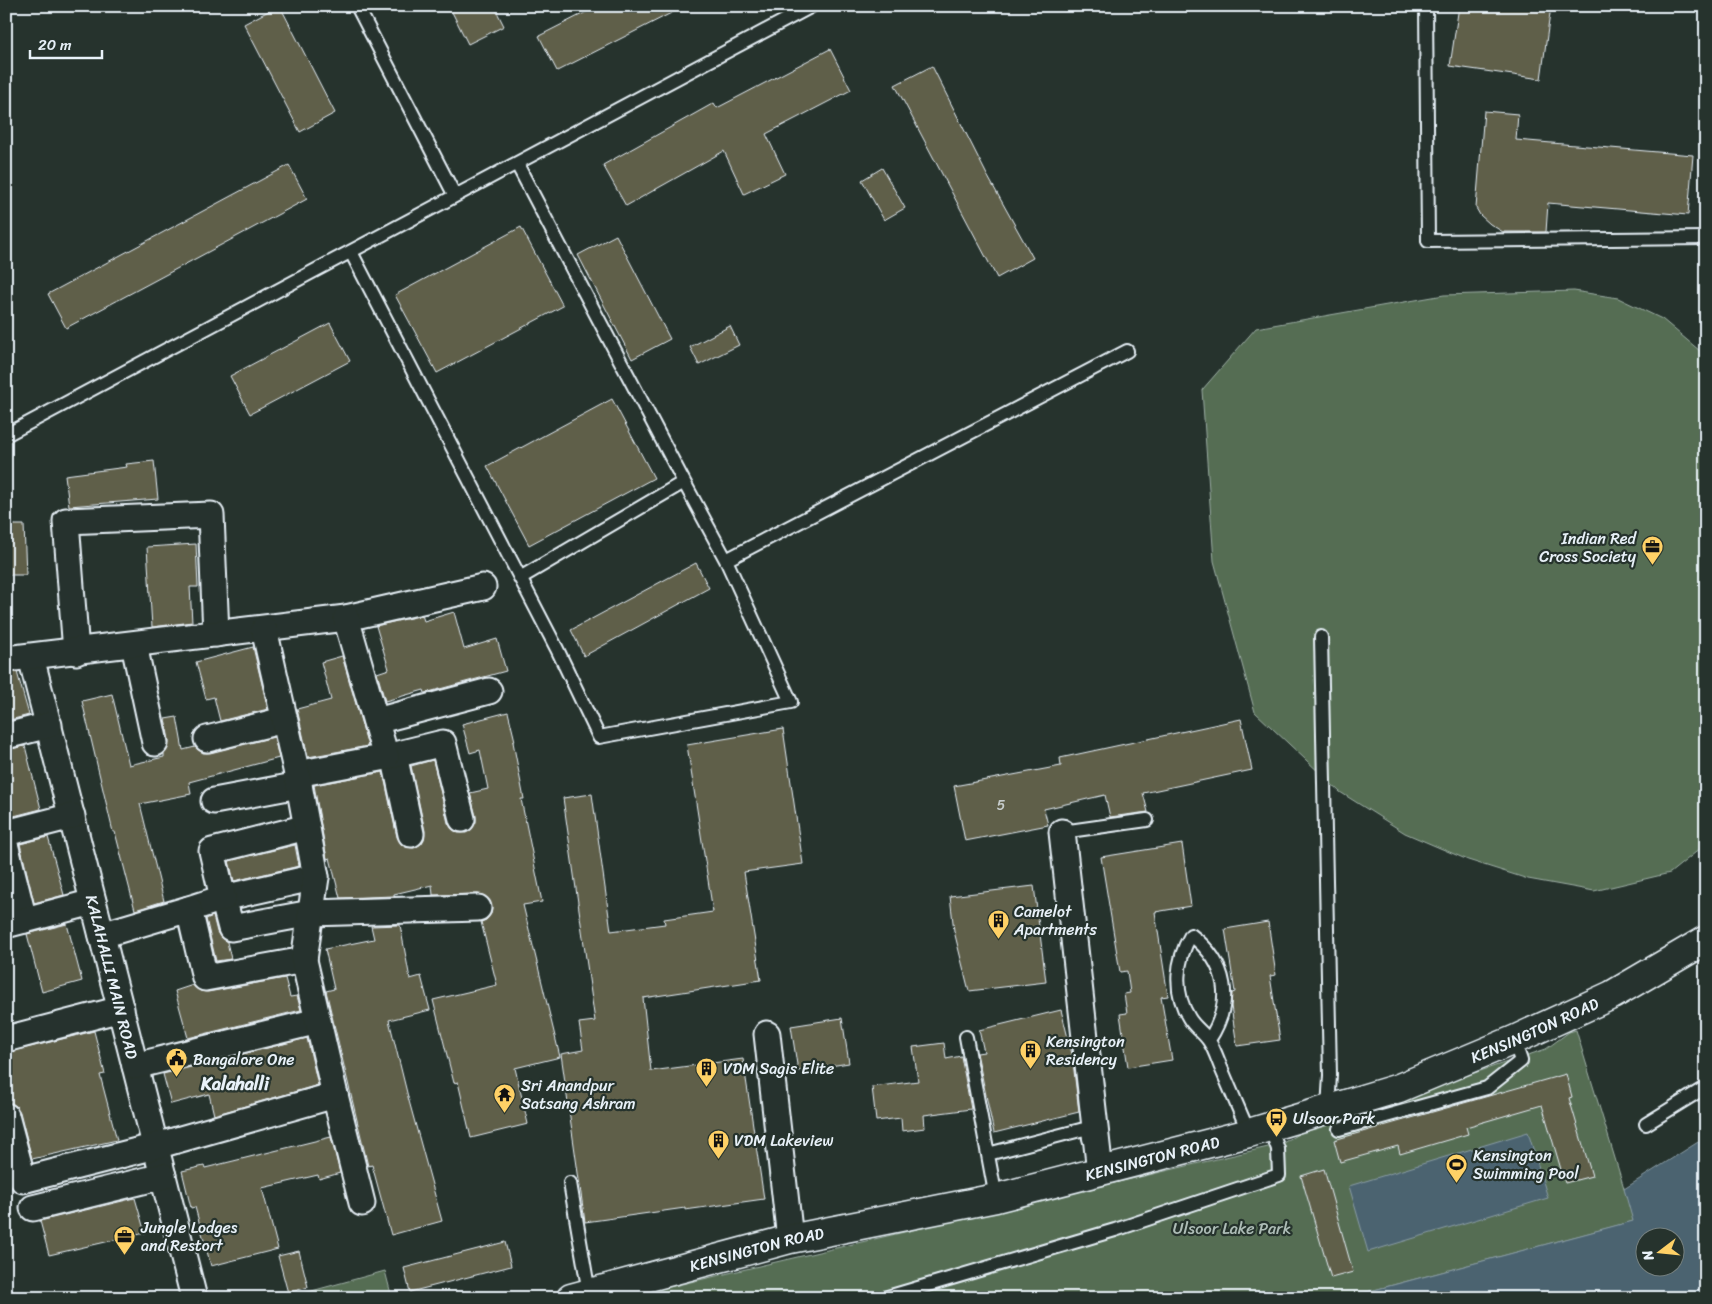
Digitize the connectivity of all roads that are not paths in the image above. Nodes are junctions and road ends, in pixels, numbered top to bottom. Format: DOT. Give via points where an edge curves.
graph roads {
  1 [pos="357,6"];
  2 [pos="812,6"];
  3 [pos="1426,6"];
  4 [pos="517,164"];
  5 [pos="455,196"];
  6 [pos="1706,238"];
  7 [pos="351,252"];
  8 [pos="1127,351"];
  9 [pos="6,435"];
  10 [pos="684,482"];
  11 [pos="726,560"];
  12 [pos="520,578"];
  13 [pos="483,587"];
  14 [pos="346,618"];
  15 [pos="264,629"];
  16 [pos="216,634"];
  17 [pos="1321,637"];
  18 [pos="134,645"];
  19 [pos="76,652"];
  20 [pos="31,657"];
  21 [pos="6,659"];
  22 [pos="489,691"];
  23 [pos="284,720"];
  24 [pos="376,721"];
  25 [pos="49,725"];
  26 [pos="6,736"];
  27 [pos="207,739"];
  28 [pos="155,743"];
  29 [pos="390,756"];
  30 [pos="298,779"];
  31 [pos="214,801"];
  32 [pos="72,816"];
  33 [pos="462,818"];
  34 [pos="1147,820"];
  35 [pos="307,827"];
  36 [pos="1062,832"];
  37 [pos="6,833"];
  38 [pos="411,834"];
  39 [pos="6,848"];
  40 [pos="316,877"];
  41 [pos="223,898"];
  42 [pos="94,902"];
  43 [pos="478,908"];
  44 [pos="189,909"];
  45 [pos="311,913"];
  46 [pos="15,922"];
  47 [pos="102,935"];
  48 [pos="1706,940"];
  49 [pos="304,960"];
  50 [pos="121,1009"];
  51 [pos="318,1021"];
  52 [pos="767,1034"];
  53 [pos="966,1037"];
  54 [pos="6,1039"];
  55 [pos="1209,1040"];
  56 [pos="136,1066"];
  57 [pos="1706,1087"];
  58 [pos="335,1095"];
  59 [pos="6,1116"];
  60 [pos="1333,1119"];
  61 [pos="1646,1124"];
  62 [pos="1260,1130"];
  63 [pos="156,1146"];
  64 [pos="988,1154"];
  65 [pos="1096,1172"];
  66 [pos="163,1176"];
  67 [pos="570,1183"];
  68 [pos="996,1198"];
  69 [pos="362,1203"];
  70 [pos="33,1208"];
  71 [pos="790,1239"];
  72 [pos="580,1296"];
  73 [pos="194,1298"];
  74 [pos="884,1298"];
  1 -- 5 [label="lane"];
  2 -- 4 [label="lane"];
  3 -- 6 [label="lane" via="1428,241"];
  4 -- 5 [label="lane"];
  4 -- 10 [label="lane"];
  5 -- 7 [label="lane"];
  7 -- 9 [label="lane"];
  7 -- 12 [label="lane"];
  8 -- 11 [label="lane"];
  10 -- 11 [label="lane"];
  10 -- 12 [label="lane"];
  11 -- 12 [label="lane" via="791,702 599,737"];
  13 -- 14 [label="street"];
  14 -- 15 [label="street"];
  14 -- 24 [label="street"];
  15 -- 16 [label="street"];
  15 -- 23 [label="street"];
  16 -- 18 [label="street"];
  16 -- 19 [label="street" via="211,515 66,520"];
  17 -- 60 [label="lane"];
  18 -- 19 [label="street"];
  18 -- 28 [label="street"];
  19 -- 20 [label="street"];
  20 -- 21 [label="street"];
  20 -- 25 [label="street, KALAHALLI MAIN ROAD"];
  22 -- 24 [label="street"];
  23 -- 27 [label="street"];
  23 -- 30 [label="street"];
  24 -- 29 [label="street"];
  25 -- 26 [label="street"];
  25 -- 32 [label="street, KALAHALLI MAIN ROAD"];
  29 -- 30 [label="street"];
  29 -- 33 [label="street" via="443,743"];
  29 -- 38 [label="street"];
  30 -- 31 [label="street"];
  30 -- 35 [label="street"];
  32 -- 37 [label="street"];
  32 -- 42 [label="street, KALAHALLI MAIN ROAD"];
  34 -- 36 [label="lane"];
  35 -- 40 [label="street"];
  35 -- 41 [label="street" via="212,851"];
  36 -- 65 [label="street"];
  39 -- 46 [label="street"];
  40 -- 41 [label="street"];
  40 -- 45 [label="street"];
  41 -- 44 [label="street"];
  41 -- 45 [label="street" via="231,928"];
  42 -- 46 [label="street"];
  42 -- 47 [label="street, KALAHALLI MAIN ROAD"];
  43 -- 45 [label="street"];
  44 -- 47 [label="street"];
  44 -- 49 [label="street" via="206,978"];
  45 -- 49 [label="street"];
  47 -- 50 [label="street, KALAHALLI MAIN ROAD"];
  48 -- 60 [label="main road, KENSINGTON ROAD" via="1612,995"];
  49 -- 51 [label="street"];
  50 -- 54 [label="street"];
  50 -- 56 [label="street, KALAHALLI MAIN ROAD"];
  51 -- 56 [label="street"];
  51 -- 58 [label="street"];
  52 -- 71 [label="street"];
  53 -- 64 [label="lane"];
  55 -- 55 [label="lane" via="1189,1019 1179,991 1179,962 1191,934 1217,963 1224,989 1222,1016"];
  55 -- 62 [label="lane"];
  56 -- 63 [label="street, KALAHALLI MAIN ROAD"];
  57 -- 61 [label="lane"];
  58 -- 63 [label="street"];
  58 -- 69 [label="street"];
  59 -- 63 [label="street" via="23,1180"];
  60 -- 62 [label="main road, KENSINGTON ROAD"];
  62 -- 65 [label="main road, KENSINGTON ROAD"];
  62 -- 74 [label="lane" via="1278,1149 1279,1175 1115,1230"];
  63 -- 66 [label="street, KALAHALLI MAIN ROAD"];
  64 -- 65 [label="lane" via="1088,1128"];
  64 -- 68 [label="lane"];
  65 -- 68 [label="main road, KENSINGTON ROAD"];
  66 -- 70 [label="street"];
  66 -- 73 [label="street, KALAHALLI MAIN ROAD"];
  67 -- 72 [label="lane"];
  68 -- 71 [label="main road, KENSINGTON ROAD"];
  71 -- 72 [label="main road, KENSINGTON ROAD"];
}
